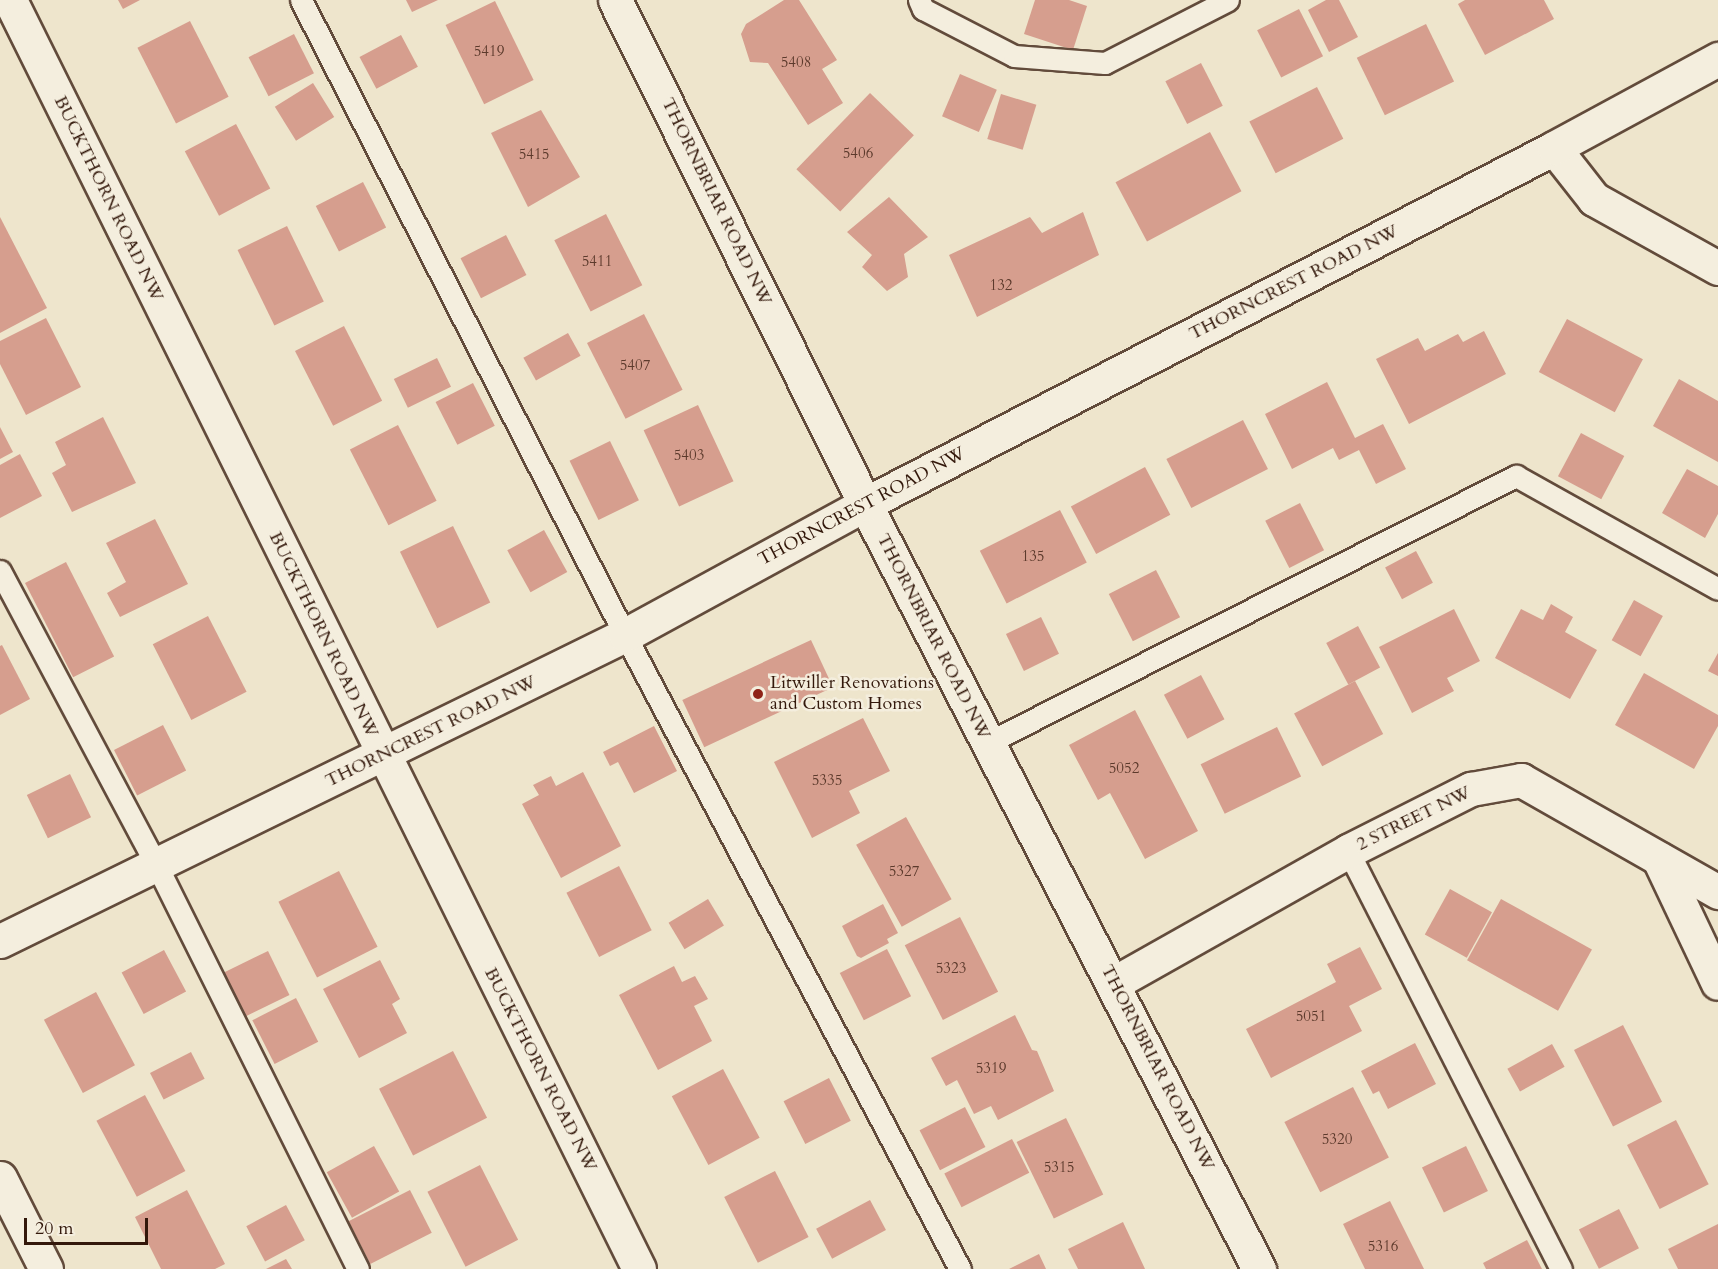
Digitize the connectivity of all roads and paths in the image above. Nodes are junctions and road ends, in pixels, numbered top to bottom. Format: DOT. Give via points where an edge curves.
graph roads {
  1 [pos="10,0"];
  2 [pos="301,0"];
  3 [pos="615,0"];
  4 [pos="919,0"];
  5 [pos="1228,0"];
  6 [pos="1718,59"];
  7 [pos="1554,148"];
  8 [pos="1718,268"];
  9 [pos="865,504"];
  10 [pos="0,571"];
  11 [pos="1718,588"];
  12 [pos="625,635"];
  13 [pos="987,743"];
  14 [pos="383,756"];
  15 [pos="1348,851"];
  16 [pos="1659,859"];
  17 [pos="157,866"];
  18 [pos="1718,892"];
  19 [pos="0,941"];
  20 [pos="1114,982"];
  21 [pos="1718,983"];
  22 [pos="0,1178"];
  23 [pos="46,1269"];
  24 [pos="357,1269"];
  25 [pos="639,1269"];
  26 [pos="960,1269"];
  27 [pos="1259,1269"];
  28 [pos="1561,1269"];
  1 -- 14 [label="street, BUCKTHORN ROAD NW"];
  2 -- 12 [label="lane"];
  3 -- 9 [label="street, THORNBRIAR ROAD NW"];
  4 -- 5 [label="lane" via="923,9 1014,56 1105,63"];
  6 -- 7 [label="street, THORNCREST ROAD NW"];
  7 -- 8 [label="street" via="1594,199"];
  7 -- 9 [label="street, THORNCREST ROAD NW"];
  9 -- 12 [label="street, THORNCREST ROAD NW"];
  9 -- 13 [label="street, THORNBRIAR ROAD NW"];
  10 -- 17 [label="lane"];
  11 -- 13 [label="lane" via="1515,477"];
  12 -- 14 [label="street, THORNCREST ROAD NW"];
  12 -- 26 [label="lane"];
  13 -- 20 [label="street, THORNBRIAR ROAD NW"];
  14 -- 17 [label="street, THORNCREST ROAD NW"];
  14 -- 25 [label="street, BUCKTHORN ROAD NW"];
  15 -- 16 [label="street, 2 STREET NW" via="1471,789 1521,780"];
  15 -- 20 [label="street, 2 STREET NW"];
  15 -- 28 [label="lane"];
  16 -- 18 [label="street, 2 STREET NW"];
  16 -- 21 [label="street"];
  17 -- 19 [label="street, THORNCREST ROAD NW"];
  17 -- 24 [label="lane"];
  20 -- 27 [label="street, THORNBRIAR ROAD NW"];
  22 -- 23 [label="street"];
}
